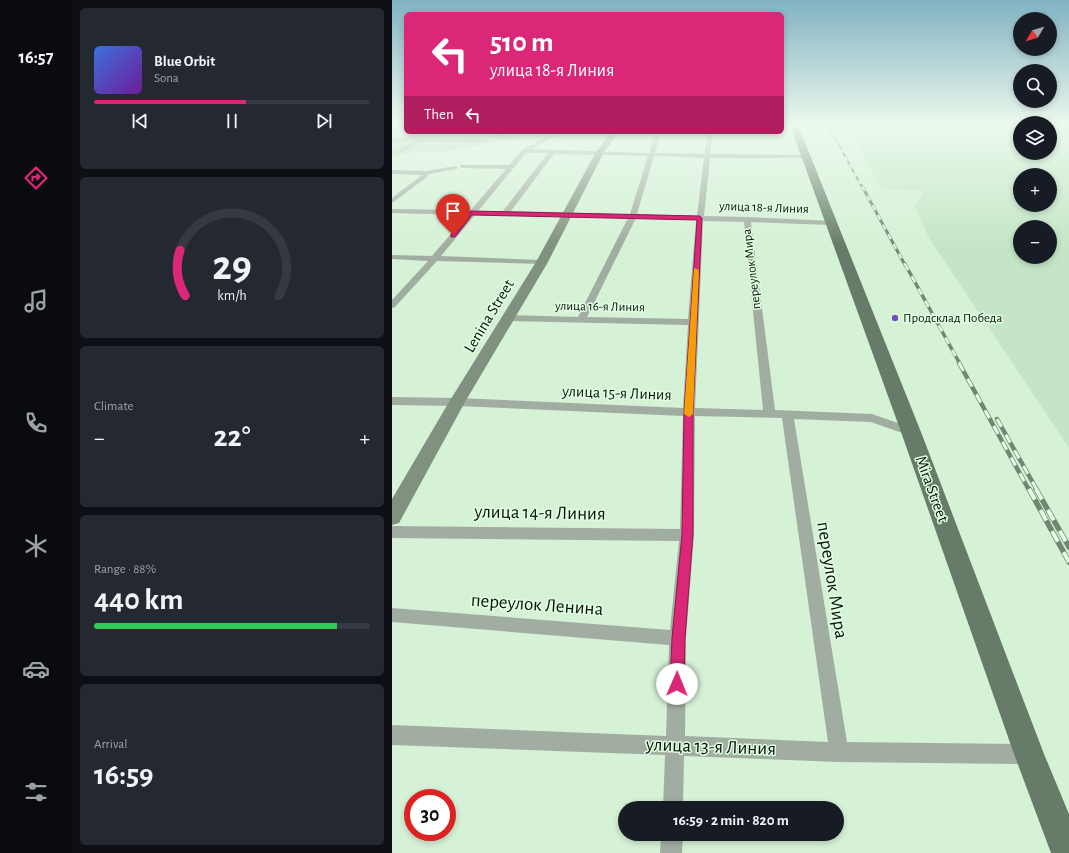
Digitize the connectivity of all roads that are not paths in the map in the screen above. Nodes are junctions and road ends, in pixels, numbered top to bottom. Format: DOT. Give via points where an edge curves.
graph roads {
  1 [pos="542,165"];
  2 [pos="593,165"];
  3 [pos="648,165"];
  4 [pos="707,165"];
  5 [pos="807,165"];
  6 [pos="462,166"];
  7 [pos="511,167"];
  8 [pos="455,168"];
  9 [pos="392,172"];
  10 [pos="426,173"];
  11 [pos="392,201"];
  12 [pos="392,211"];
  13 [pos="471,213"];
  14 [pos="505,214"];
  15 [pos="566,214"];
  16 [pos="633,216"];
  17 [pos="700,218"];
  18 [pos="747,219"];
  19 [pos="830,222"];
  20 [pos="392,257"];
  21 [pos="435,258"];
  22 [pos="542,262"];
  23 [pos="392,305"];
  24 [pos="507,318"];
  25 [pos="581,320"];
  26 [pos="693,322"];
  27 [pos="392,401"];
  28 [pos="457,402"];
  29 [pos="689,412"];
  30 [pos="769,413"];
  31 [pos="787,414"];
  32 [pos="911,432"];
  33 [pos="392,518"];
  34 [pos="392,532"];
  35 [pos="687,534"];
  36 [pos="392,615"];
  37 [pos="678,638"];
  38 [pos="392,735"];
  39 [pos="676,746"];
  40 [pos="839,752"];
  41 [pos="1029,754"];
  42 [pos="673,801"];
  43 [pos="672,841"];
  44 [pos="671,853"];
  45 [pos="1068,853"];
  1 -- 14 [label="street"];
  2 -- 15 [label="main road, Lenina Street"];
  3 -- 16 [label="street"];
  4 -- 17 [label="street"];
  5 -- 19 [label="main road, Mira Street"];
  6 -- 7 [label="street"];
  7 -- 13 [label="street"];
  8 -- 10 [label="street"];
  9 -- 10 [label="street"];
  10 -- 11 [label="street"];
  12 -- 13 [label="street, улица 18-я Линия"];
  13 -- 14 [label="street, улица 18-я Линия"];
  13 -- 21 [label="street"];
  14 -- 15 [label="street, улица 18-я Линия"];
  15 -- 16 [label="street, улица 18-я Линия"];
  15 -- 22 [label="main road, Lenina Street"];
  16 -- 17 [label="street, улица 18-я Линия"];
  16 -- 25 [label="street"];
  17 -- 18 [label="street, улица 18-я Линия"];
  17 -- 26 [label="street"];
  18 -- 19 [label="street, улица 18-я Линия"];
  18 -- 30 [label="street, переулок Мира"];
  19 -- 32 [label="main road, Mira Street"];
  20 -- 21 [label="street"];
  21 -- 22 [label="street"];
  21 -- 23 [label="street"];
  22 -- 24 [label="main road, Lenina Street"];
  24 -- 25 [label="street, улица 16-я Линия"];
  24 -- 28 [label="main road, Lenina Street"];
  25 -- 26 [label="street, улица 16-я Линия"];
  26 -- 29 [label="street"];
  27 -- 28 [label="street, улица 15-я Линия"];
  28 -- 29 [label="street, улица 15-я Линия"];
  28 -- 33 [label="main road, Lenina Street"];
  29 -- 30 [label="street, улица 15-я Линия"];
  29 -- 35 [label="street"];
  30 -- 31 [label="street, улица 15-я Линия"];
  31 -- 32 [label="street, улица 15-я Линия" via="872,418"];
  31 -- 40 [label="street, переулок Мира"];
  32 -- 41 [label="main road, Mira Street"];
  34 -- 35 [label="street, улица 14-я Линия"];
  35 -- 37 [label="street"];
  36 -- 37 [label="street, переулок Ленина"];
  37 -- 39 [label="street"];
  38 -- 39 [label="street, улица 13-я Линия"];
  39 -- 40 [label="street, улица 13-я Линия"];
  39 -- 42 [label="street"];
  40 -- 41 [label="street, улица 13-я Линия"];
  41 -- 45 [label="main road, Mira Street"];
  43 -- 44 [label="street"];
}
